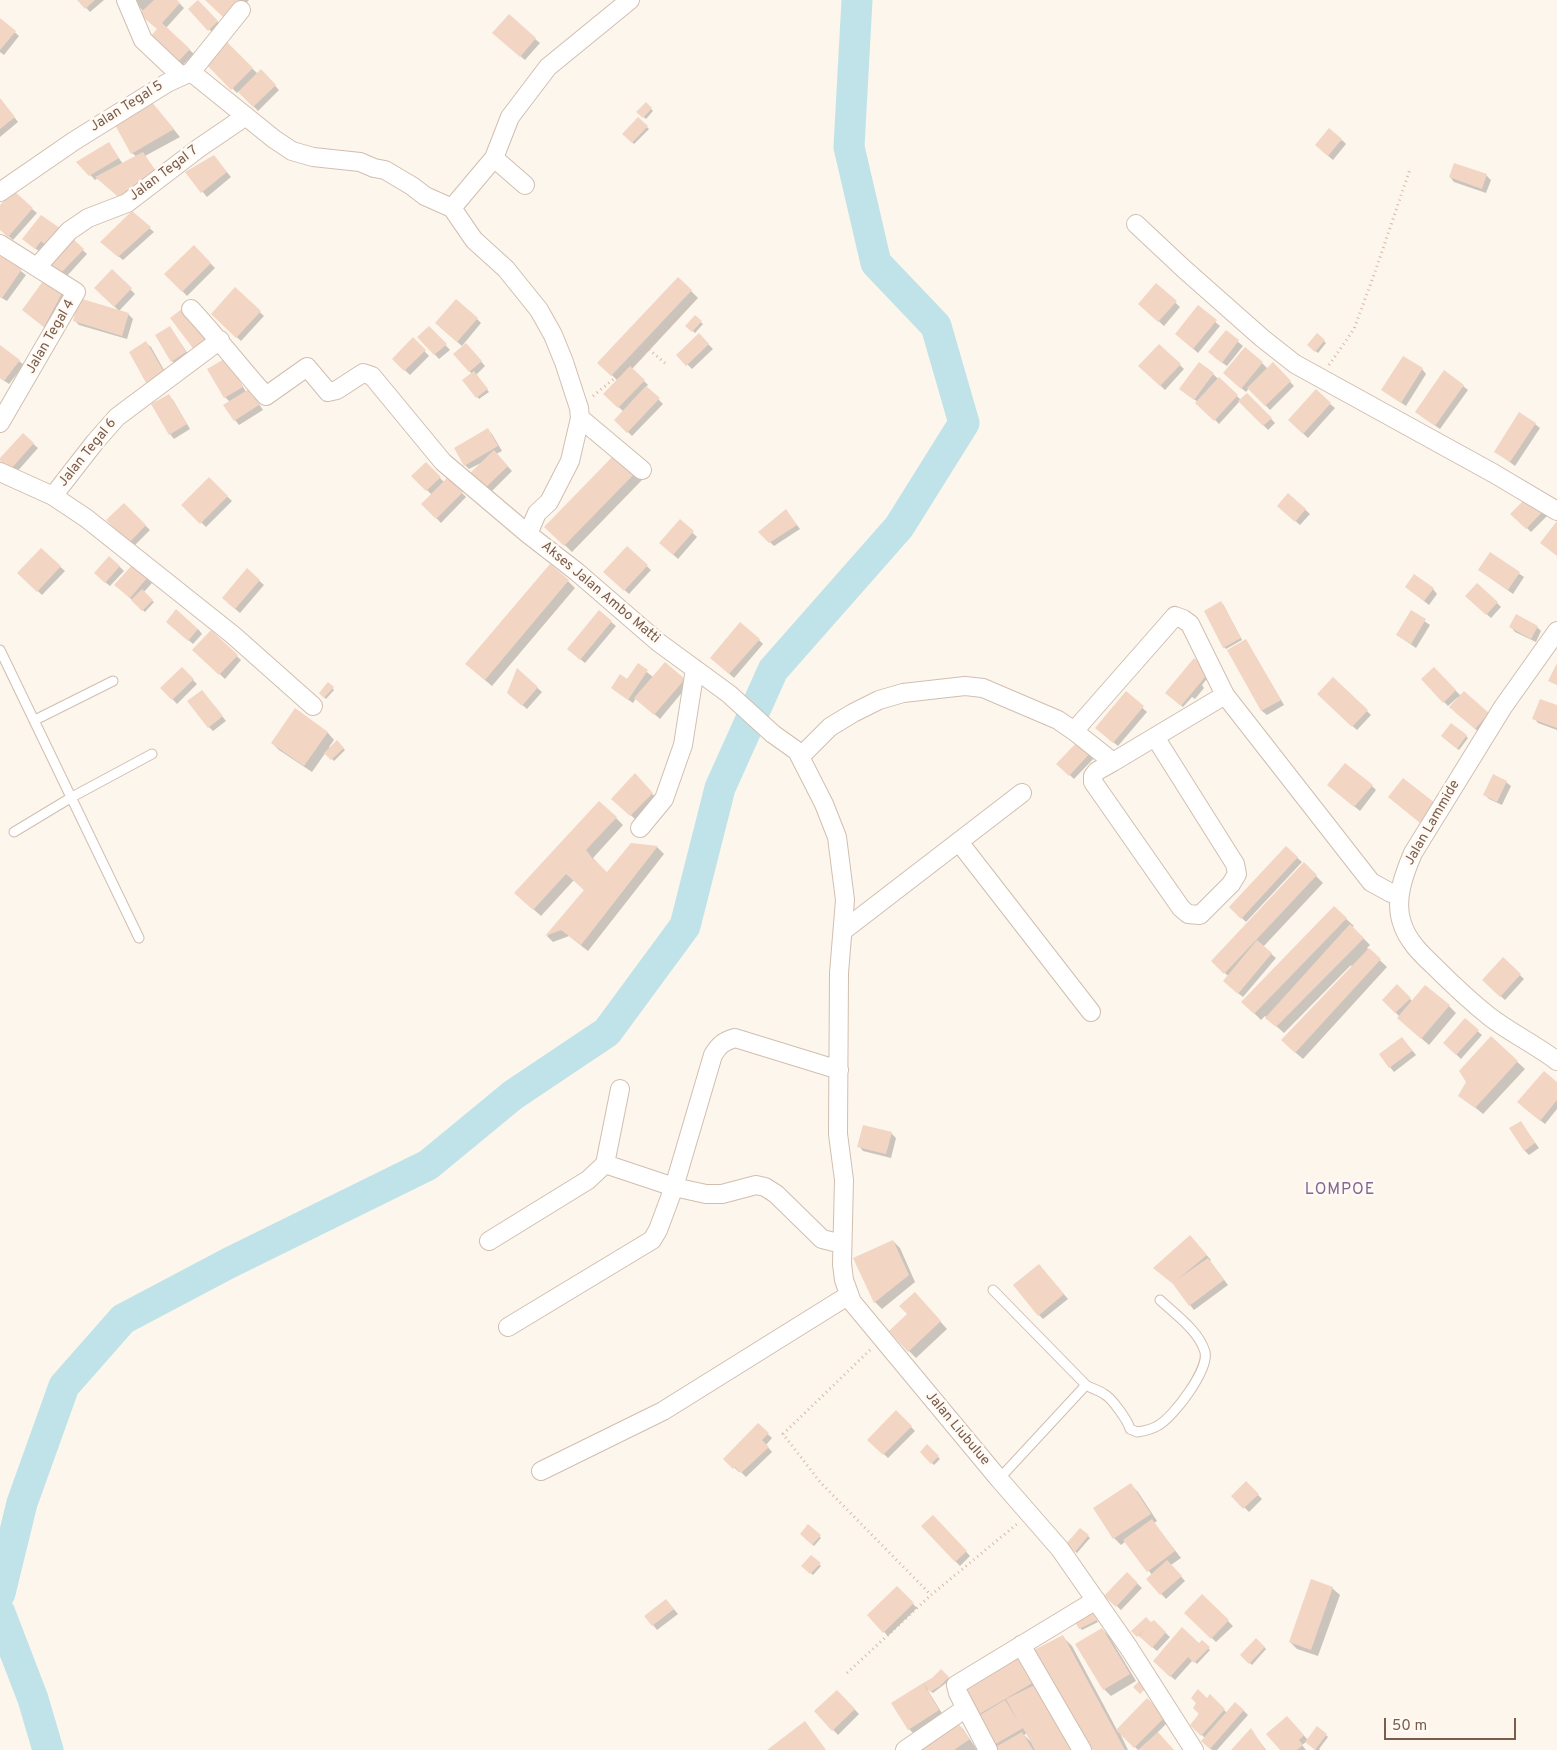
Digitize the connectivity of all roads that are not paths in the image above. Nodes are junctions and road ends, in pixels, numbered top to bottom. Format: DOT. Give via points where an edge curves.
graph roads {
  1 [pos="126,0"];
  2 [pos="630,0"];
  3 [pos="241,10"];
  4 [pos="186,74"];
  5 [pos="246,116"];
  6 [pos="494,158"];
  7 [pos="525,185"];
  8 [pos="0,192"];
  9 [pos="452,208"];
  10 [pos="1136,224"];
  11 [pos="0,244"];
  12 [pos="37,267"];
  13 [pos="191,309"];
  14 [pos="220,340"];
  15 [pos="3,411"];
  16 [pos="579,413"];
  17 [pos="642,470"];
  18 [pos="0,472"];
  19 [pos="53,496"];
  20 [pos="1557,511"];
  21 [pos="528,534"];
  22 [pos="1557,631"];
  23 [pos="0,650"];
  24 [pos="695,669"];
  25 [pos="113,681"];
  26 [pos="1225,695"];
  27 [pos="314,706"];
  28 [pos="35,720"];
  29 [pos="1074,731"];
  30 [pos="1155,737"];
  31 [pos="152,754"];
  32 [pos="800,757"];
  33 [pos="1113,762"];
  34 [pos="1022,794"];
  35 [pos="72,798"];
  36 [pos="640,828"];
  37 [pos="14,832"];
  38 [pos="959,842"];
  39 [pos="1400,892"];
  40 [pos="844,930"];
  41 [pos="139,938"];
  42 [pos="1092,1012"];
  43 [pos="1557,1061"];
  44 [pos="839,1070"];
  45 [pos="620,1089"];
  46 [pos="604,1164"];
  47 [pos="674,1187"];
  48 [pos="489,1241"];
  49 [pos="842,1244"];
  50 [pos="993,1290"];
  51 [pos="850,1296"];
  52 [pos="1160,1300"];
  53 [pos="508,1327"];
  54 [pos="1086,1385"];
  55 [pos="540,1471"];
  56 [pos="998,1479"];
  57 [pos="1096,1600"];
  58 [pos="1021,1645"];
  59 [pos="966,1708"];
  60 [pos="905,1750"];
  61 [pos="988,1750"];
  62 [pos="1082,1750"];
  63 [pos="1194,1750"];
  1 -- 4 [label="street" via="143,40"];
  2 -- 6 [label="street" via="548,67 510,117"];
  3 -- 4 [label="street, Jalan Tegal 5"];
  4 -- 5 [label="street"];
  4 -- 8 [label="street, Jalan Tegal 5" via="74,141"];
  5 -- 9 [label="street" via="292,151 313,157 360,162 385,170 425,196"];
  5 -- 12 [label="street, Jalan Tegal 7" via="127,203 88,218 69,231"];
  6 -- 7 [label="street"];
  6 -- 9 [label="street"];
  9 -- 16 [label="street" via="474,240 506,269 539,310 554,335"];
  10 -- 20 [label="street" via="1295,364"];
  11 -- 12 [label="street, Jalan Tegal 4"];
  12 -- 15 [label="street, Jalan Tegal 4" via="76,292"];
  13 -- 14 [label="street"];
  14 -- 19 [label="street, Jalan Tegal 6" via="117,417"];
  14 -- 21 [label="street" via="266,396 307,367 328,392 337,390 363,373 372,376 443,462"];
  16 -- 17 [label="street"];
  16 -- 21 [label="street, Akses Jalan Ambo Matti" via="570,461"];
  18 -- 19 [label="street, Jalan Tegal 6"];
  19 -- 27 [label="street" via="86,518 233,635"];
  21 -- 24 [label="street, Akses Jalan Ambo Matti"];
  22 -- 39 [label="street, Jalan Lammide" via="1503,707 1412,853"];
  23 -- 28 [label="lane"];
  24 -- 32 [label="street, Akses Jalan Ambo Matti"];
  24 -- 36 [label="street" via="683,744 664,799"];
  25 -- 28 [label="lane"];
  26 -- 29 [label="street" via="1190,624 1175,616"];
  26 -- 30 [label="street"];
  26 -- 39 [label="street" via="1370,882 1391,893"];
  28 -- 35 [label="lane"];
  29 -- 32 [label="street" via="1058,720 983,688 932,688 879,700 853,713 830,727"];
  29 -- 33 [label="street"];
  30 -- 33 [label="street"];
  30 -- 33 [label="street" via="1235,864 1236,874 1231,884 1200,915 1188,914 1181,908 1093,782 1097,771"];
  31 -- 35 [label="lane"];
  32 -- 40 [label="street, Jalan Liubulue" via="837,836 846,900"];
  34 -- 38 [label="street"];
  35 -- 37 [label="lane"];
  35 -- 41 [label="lane"];
  38 -- 40 [label="street"];
  38 -- 42 [label="street"];
  39 -- 43 [label="street, Jalan Lammide" via="1401,922 1423,955 1491,1018"];
  40 -- 44 [label="street, Jalan Liubulue" via="839,973"];
  44 -- 47 [label="street" via="735,1038 726,1040 713,1055"];
  44 -- 49 [label="street, Jalan Liubulue" via="838,1134 844,1180"];
  45 -- 46 [label="street"];
  46 -- 47 [label="street"];
  46 -- 48 [label="street" via="588,1180"];
  47 -- 49 [label="street" via="722,1194 756,1185 765,1187 822,1239"];
  47 -- 53 [label="street" via="652,1240"];
  49 -- 51 [label="street, Jalan Liubulue" via="844,1280"];
  50 -- 54 [label="lane"];
  51 -- 55 [label="street" via="663,1411"];
  51 -- 56 [label="street, Jalan Liubulue"];
  52 -- 54 [label="lane" via="1194,1332 1206,1354 1203,1370 1194,1387 1159,1425 1137,1432 1130,1429 1112,1399"];
  54 -- 56 [label="lane"];
  56 -- 57 [label="street, Jalan Liubulue" via="1060,1549"];
  57 -- 58 [label="street"];
  57 -- 63 [label="street, Jalan Liubulue"];
  58 -- 59 [label="street" via="956,1685"];
  58 -- 62 [label="street"];
  59 -- 60 [label="street"];
  59 -- 61 [label="street"];
}
